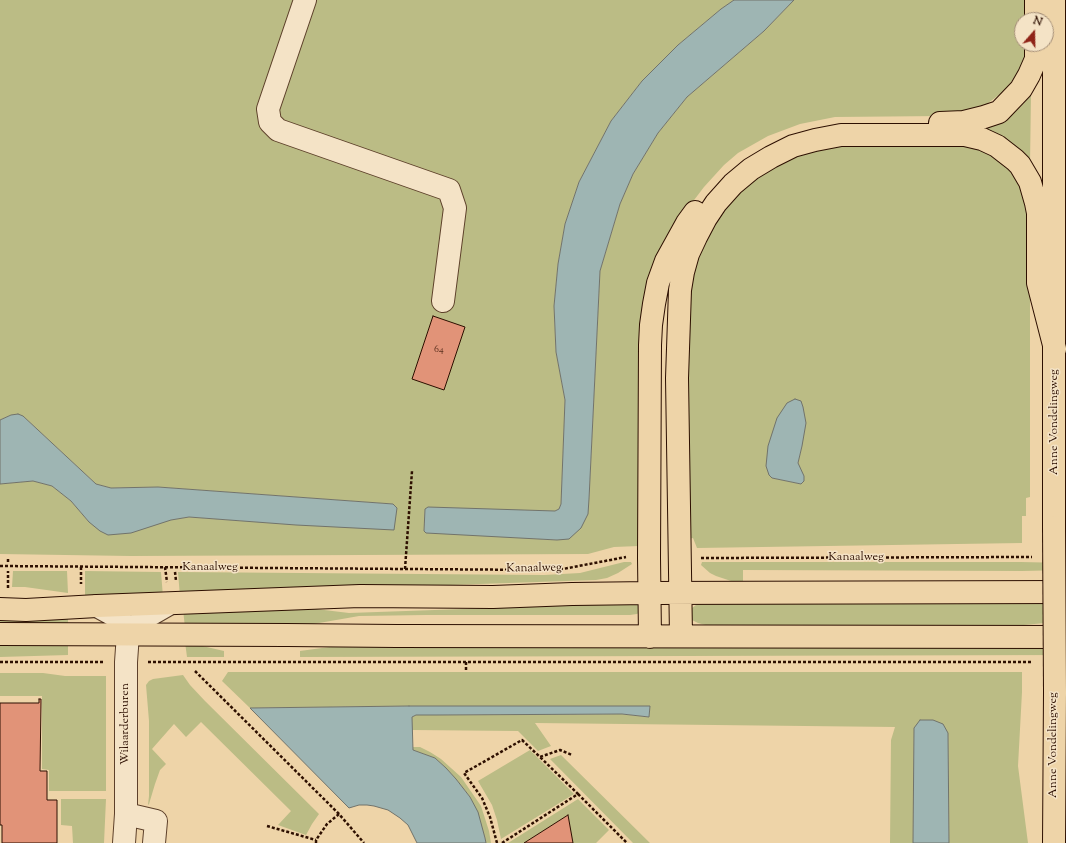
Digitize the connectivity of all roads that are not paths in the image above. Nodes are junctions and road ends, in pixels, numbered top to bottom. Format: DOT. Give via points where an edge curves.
graph roads {
  1 [pos="305,0"];
  2 [pos="1036,0"];
  3 [pos="1054,0"];
  4 [pos="1036,12"];
  5 [pos="1036,52"];
  6 [pos="443,301"];
  7 [pos="1055,349"];
  8 [pos="1066,592"];
  9 [pos="650,593"];
  10 [pos="680,593"];
  11 [pos="4,600"];
  12 [pos="169,604"];
  13 [pos="97,606"];
  14 [pos="0,634"];
  15 [pos="128,634"];
  16 [pos="681,636"];
  17 [pos="1066,636"];
  18 [pos="650,637"];
  19 [pos="126,814"];
  20 [pos="124,843"];
  21 [pos="154,843"];
  22 [pos="1054,843"];
  1 -- 6 [label="street" via="268,109 270,122 278,130 449,190 455,208"];
  2 -- 4 [label="main road"];
  3 -- 7 [label="main road, Anne Vondelingweg"];
  5 -- 9 [label="main road" via="1036,59 1022,89 999,112 964,122 849,123 802,130 772,142 742,160 707,194 666,261 654,304 650,345"];
  7 -- 10 [label="main road" via="1038,283 1036,202 1030,182 1020,165 997,146 965,135 841,136 794,146 771,156 751,169 733,184 706,218 688,254 683,272 677,378"];
  7 -- 22 [label="main road, Anne Vondelingweg, bridge"];
  8 -- 10 [label="main road"];
  9 -- 10 [label="main road"];
  9 -- 12 [label="main road" via="493,597 360,596"];
  9 -- 18 [label="main road"];
  10 -- 16 [label="main road"];
  11 -- 13 [label="main road" via="26,610"];
  12 -- 13 [label="main road"];
  12 -- 15 [label="street" via="143,619"];
  13 -- 15 [label="street" via="122,622"];
  14 -- 15 [label="main road"];
  15 -- 18 [label="main road"];
  15 -- 19 [label="street, Wilaarderburen"];
  16 -- 17 [label="main road"];
  16 -- 18 [label="main road"];
  19 -- 20 [label="street, Wilaarderburen"];
  19 -- 21 [label="street" via="156,821"];
}
